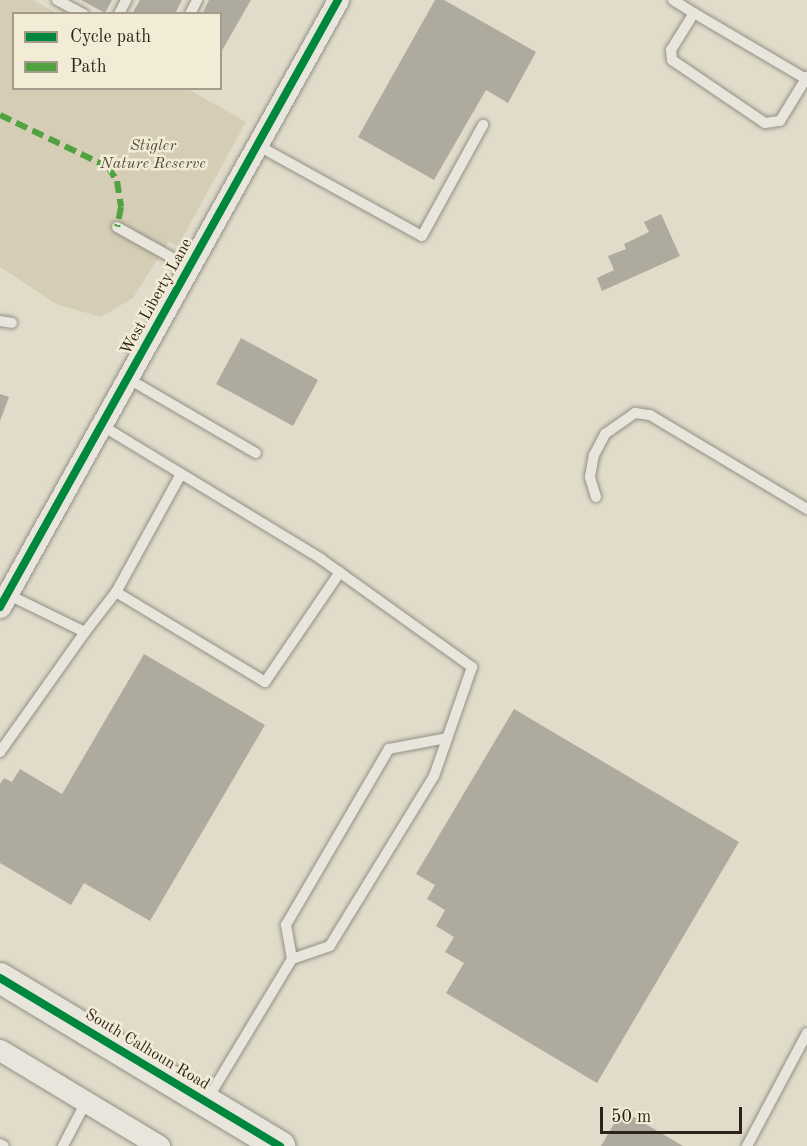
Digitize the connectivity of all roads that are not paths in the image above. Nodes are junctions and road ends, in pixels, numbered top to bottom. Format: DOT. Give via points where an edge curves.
graph roads {
  1 [pos="57,0"];
  2 [pos="338,0"];
  3 [pos="673,0"];
  4 [pos="79,12"];
  5 [pos="694,13"];
  6 [pos="806,78"];
  7 [pos="483,125"];
  8 [pos="257,146"];
  9 [pos="117,227"];
  10 [pos="189,267"];
  11 [pos="0,321"];
  12 [pos="12,324"];
  13 [pos="127,378"];
  14 [pos="101,425"];
  15 [pos="256,453"];
  16 [pos="181,474"];
  17 [pos="596,498"];
  18 [pos="807,509"];
  19 [pos="340,572"];
  20 [pos="116,592"];
  21 [pos="4,600"];
  22 [pos="85,632"];
  23 [pos="447,738"];
  24 [pos="0,752"];
  25 [pos="292,959"];
  26 [pos="0,978"];
  27 [pos="807,1034"];
  28 [pos="0,1050"];
  29 [pos="87,1102"];
  30 [pos="206,1102"];
  31 [pos="63,1146"];
  32 [pos="159,1146"];
  33 [pos="280,1146"];
  34 [pos="747,1146"];
  1 -- 4 [label="lane"];
  2 -- 8 [label="street, West Liberty Lane"];
  3 -- 5 [label="lane"];
  5 -- 6 [label="lane"];
  5 -- 6 [label="lane" via="671,50 672,60 765,123 780,121"];
  7 -- 8 [label="lane" via="422,236"];
  8 -- 10 [label="street, West Liberty Lane"];
  9 -- 10 [label="lane"];
  10 -- 13 [label="street, West Liberty Lane"];
  11 -- 12 [label="lane"];
  13 -- 14 [label="street, West Liberty Lane"];
  13 -- 15 [label="lane"];
  14 -- 16 [label="lane"];
  14 -- 21 [label="street, West Liberty Lane"];
  16 -- 19 [label="lane"];
  16 -- 20 [label="lane"];
  17 -- 18 [label="lane" via="590,477 594,455 605,434 635,414 650,415"];
  19 -- 20 [label="lane" via="264,682"];
  19 -- 23 [label="lane" via="472,667"];
  20 -- 22 [label="lane"];
  21 -- 22 [label="lane"];
  22 -- 24 [label="lane"];
  23 -- 25 [label="lane" via="434,776 330,946"];
  23 -- 25 [label="lane" via="388,749 286,925"];
  25 -- 30 [label="lane"];
  26 -- 30 [label="street, South Calhoun Road"];
  27 -- 34 [label="lane"];
  28 -- 29 [label="street"];
  29 -- 31 [label="lane"];
  29 -- 32 [label="street"];
  30 -- 33 [label="street, South Calhoun Road"];
}
